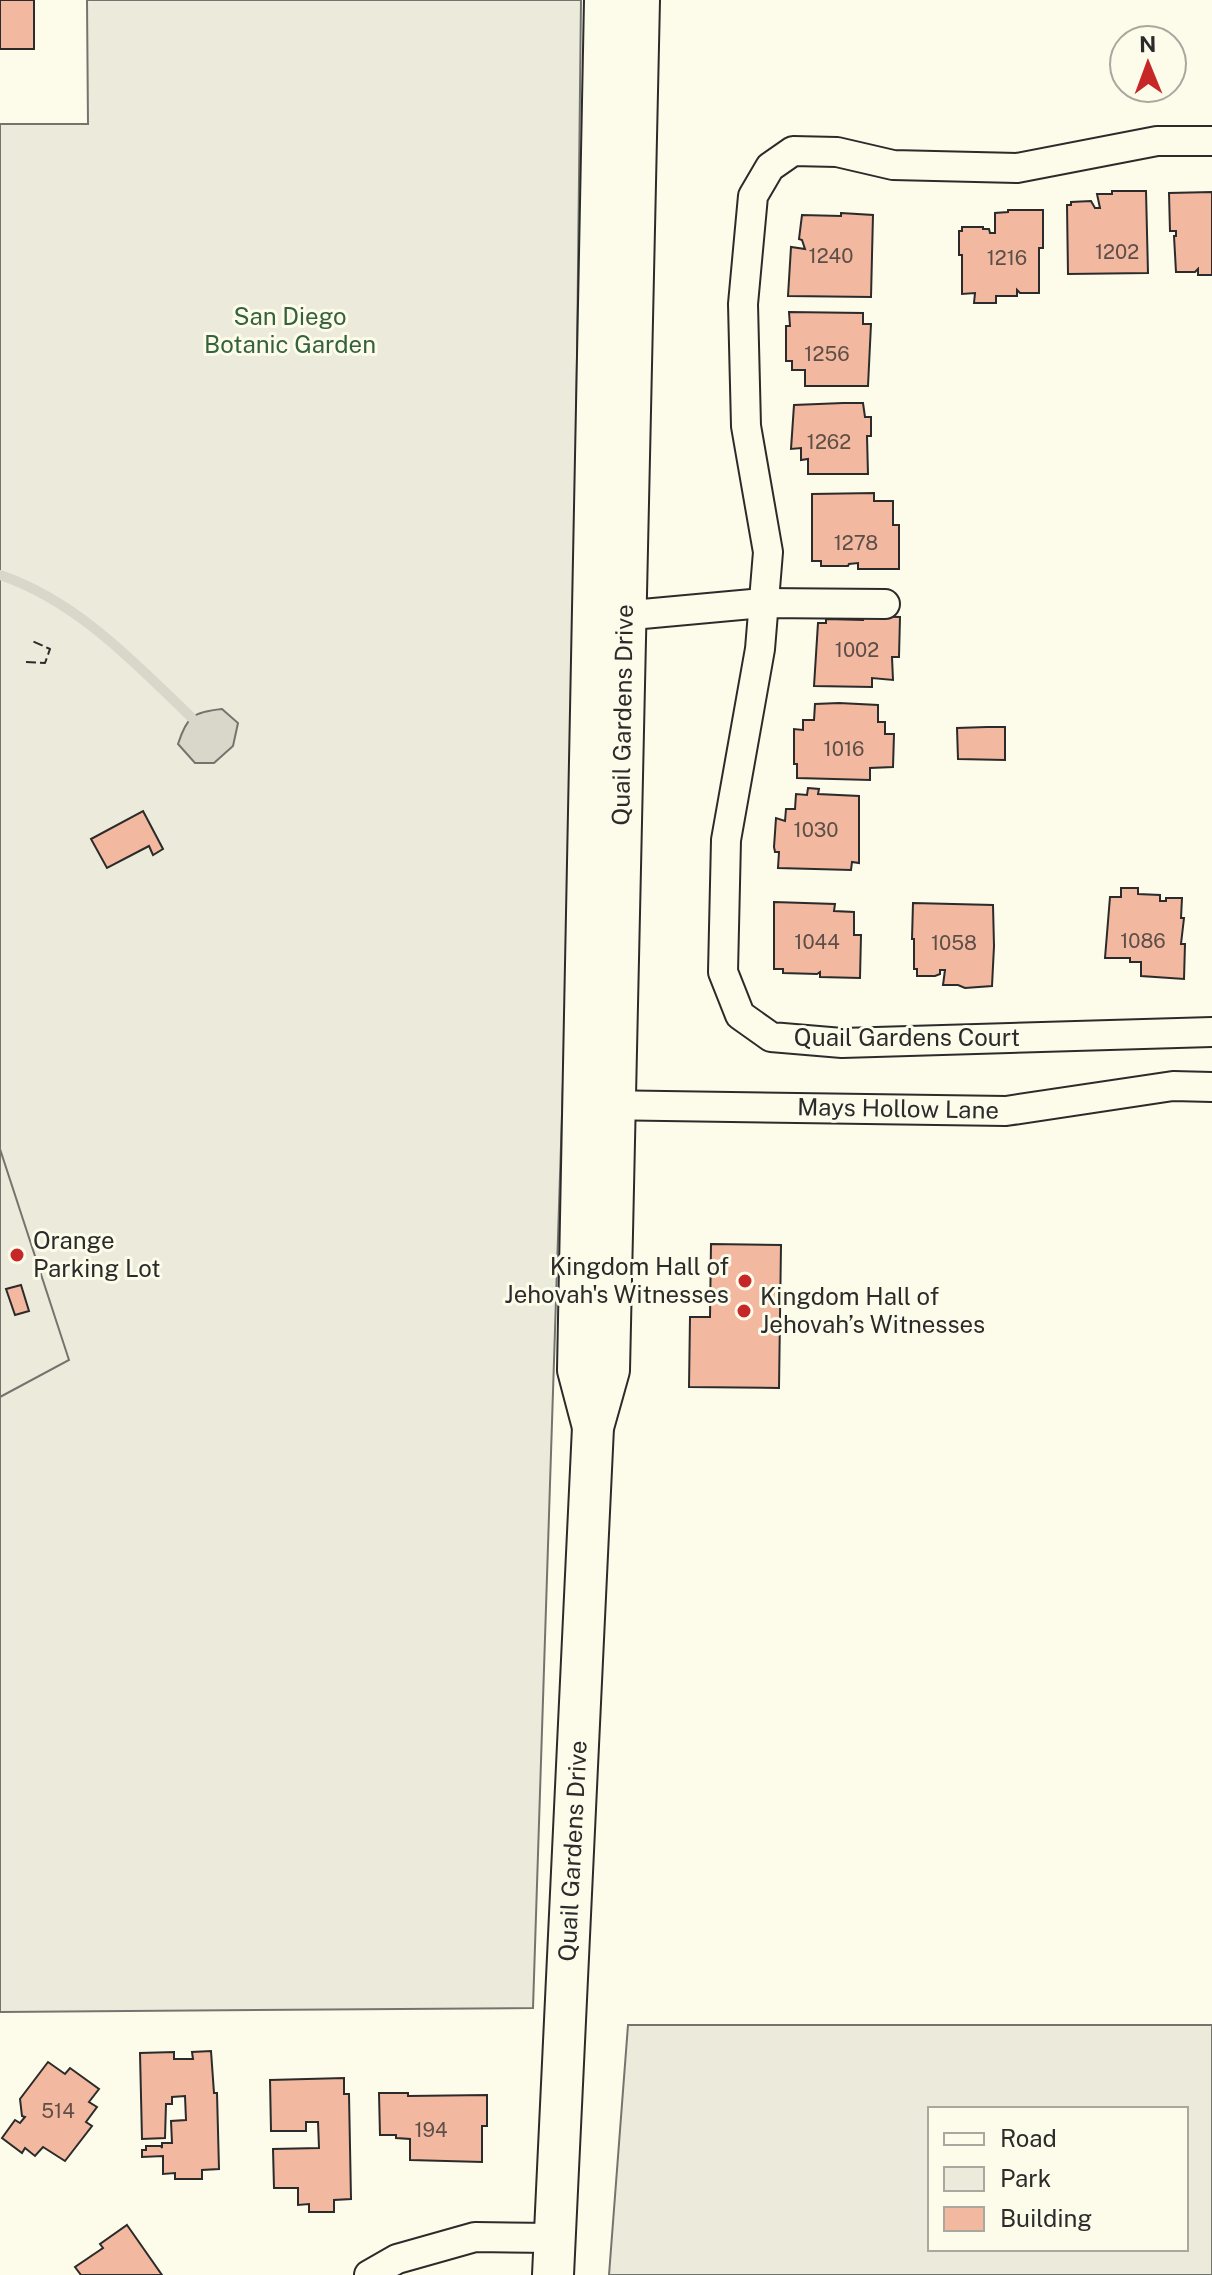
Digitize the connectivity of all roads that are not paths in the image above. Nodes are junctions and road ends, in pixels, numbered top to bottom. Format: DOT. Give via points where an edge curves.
graph roads {
  1 [pos="605,0"];
  2 [pos="639,0"];
  3 [pos="1212,141"];
  4 [pos="763,603"];
  5 [pos="885,604"];
  6 [pos="609,617"];
  7 [pos="1212,1032"];
  8 [pos="1212,1087"];
  9 [pos="598,1105"];
  10 [pos="553,2257"];
  11 [pos="369,2275"];
  1 -- 6 [label="main road, Quail Gardens Drive"];
  2 -- 6 [label="main road, Quail Gardens Drive"];
  3 -- 4 [label="street, Quail Gardens Court" via="1157,141 1017,168 893,165 837,152 793,151 770,167 753,196 743,304 746,426 768,552"];
  4 -- 5 [label="street"];
  4 -- 6 [label="street"];
  4 -- 7 [label="street, Quail Gardens Court" via="760,649 726,840 723,972 740,1015 771,1037 842,1043"];
  6 -- 9 [label="main road, Quail Gardens Drive"];
  8 -- 9 [label="street, Mays Hollow Lane" via="1173,1086 1006,1111"];
  9 -- 10 [label="main road, Quail Gardens Drive" via="609,1370 593,1427"];
  10 -- 11 [label="street" via="475,2237 397,2259"];
}
